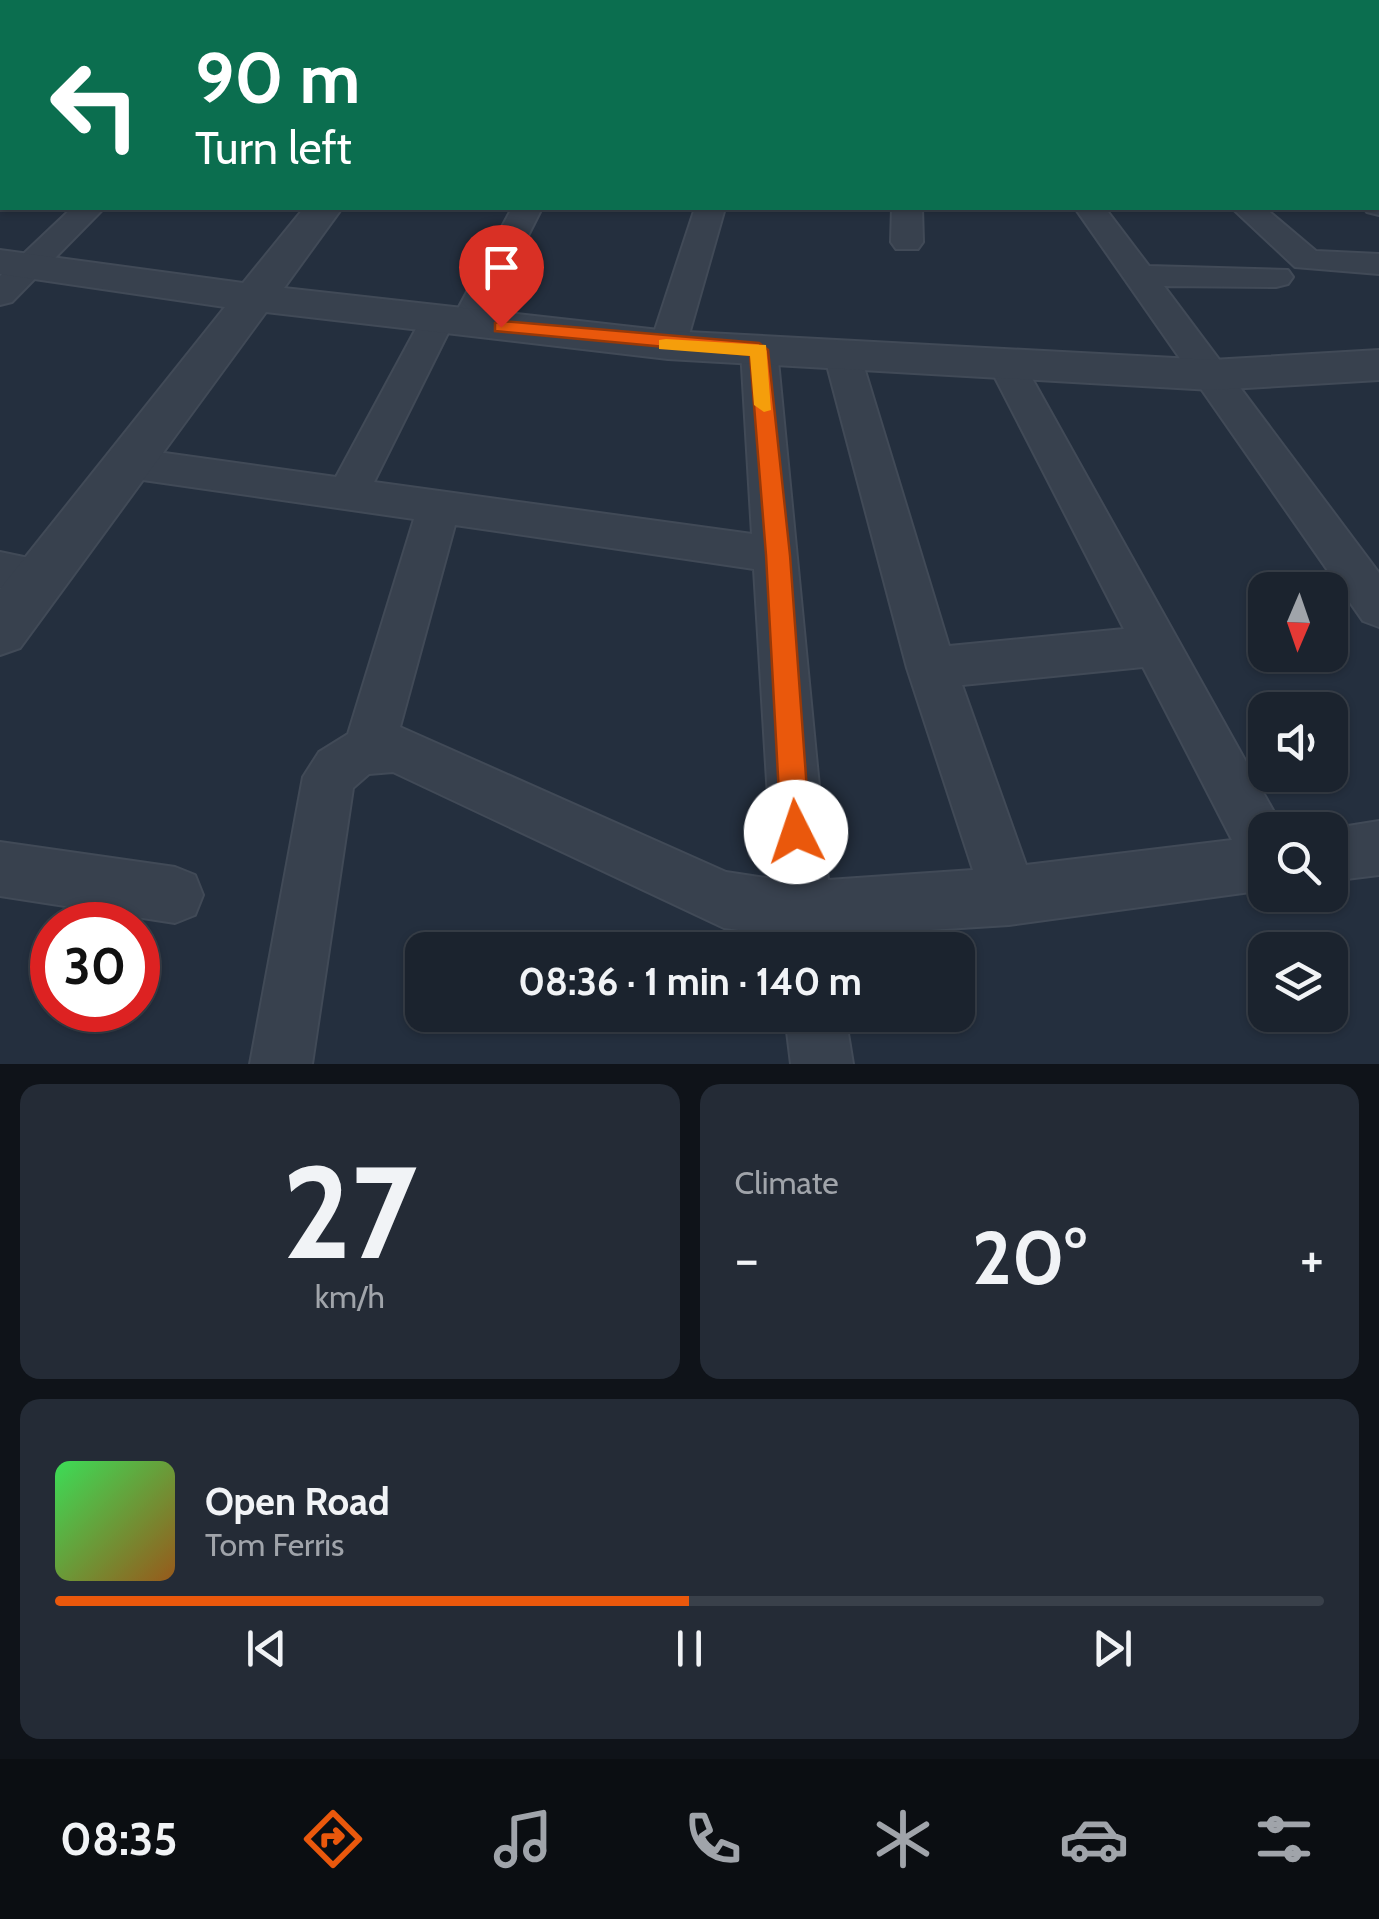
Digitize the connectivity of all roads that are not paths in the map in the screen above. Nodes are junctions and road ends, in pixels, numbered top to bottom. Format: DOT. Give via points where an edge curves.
graph roads {
  1 [pos="87,210"];
  2 [pos="321,210"];
  3 [pos="526,210"];
  4 [pos="709,210"];
  5 [pos="908,210"];
  6 [pos="1091,210"];
  7 [pos="1249,210"];
  8 [pos="906,242"];
  9 [pos="1379,264"];
  10 [pos="10,275"];
  11 [pos="1140,276"];
  12 [pos="1276,277"];
  13 [pos="255,298"];
  14 [pos="453,322"];
  15 [pos="668,345"];
  16 [pos="759,350"];
  17 [pos="842,354"];
  18 [pos="1006,364"];
  19 [pos="1379,365"];
  20 [pos="1212,375"];
  21 [pos="129,462"];
  22 [pos="347,494"];
  23 [pos="439,507"];
  24 [pos="778,555"];
  25 [pos="21,574"];
  26 [pos="1379,608"];
  27 [pos="0,631"];
  28 [pos="1157,646"];
  29 [pos="931,668"];
  30 [pos="369,748"];
  31 [pos="1248,817"];
  32 [pos="1379,848"];
  33 [pos="1348,852"];
  34 [pos="1248,865"];
  35 [pos="0,869"];
  36 [pos="175,895"];
  37 [pos="1009,897"];
  38 [pos="803,930"];
  39 [pos="817,1032"];
  40 [pos="282,1064"];
  41 [pos="822,1064"];
  1 -- 10 [label="street"];
  2 -- 13 [label="street"];
  3 -- 14 [label="street"];
  4 -- 15 [label="street"];
  5 -- 8 [label="street"];
  6 -- 11 [label="street"];
  7 -- 9 [label="street" via="1307,260"];
  10 -- 13 [label="street"];
  11 -- 12 [label="street"];
  11 -- 20 [label="street"];
  13 -- 14 [label="street"];
  13 -- 21 [label="street"];
  14 -- 15 [label="street"];
  14 -- 22 [label="street"];
  15 -- 16 [label="street"];
  16 -- 17 [label="street"];
  16 -- 24 [label="street"];
  17 -- 18 [label="street"];
  17 -- 29 [label="street" via="875,493"];
  18 -- 20 [label="street"];
  18 -- 28 [label="street"];
  19 -- 20 [label="street"];
  20 -- 26 [label="street"];
  21 -- 22 [label="street"];
  21 -- 25 [label="street"];
  22 -- 23 [label="street"];
  23 -- 24 [label="street"];
  23 -- 30 [label="street"];
  24 -- 38 [label="street"];
  25 -- 27 [label="street"];
  28 -- 29 [label="street"];
  28 -- 31 [label="street"];
  29 -- 37 [label="street"];
  30 -- 38 [label="street" via="397,750"];
  30 -- 40 [label="street" via="346,758 329,777"];
  32 -- 33 [label="street"];
  34 -- 37 [label="street"];
  35 -- 36 [label="street"];
  37 -- 38 [label="street"];
  39 -- 41 [label="street"];
}
